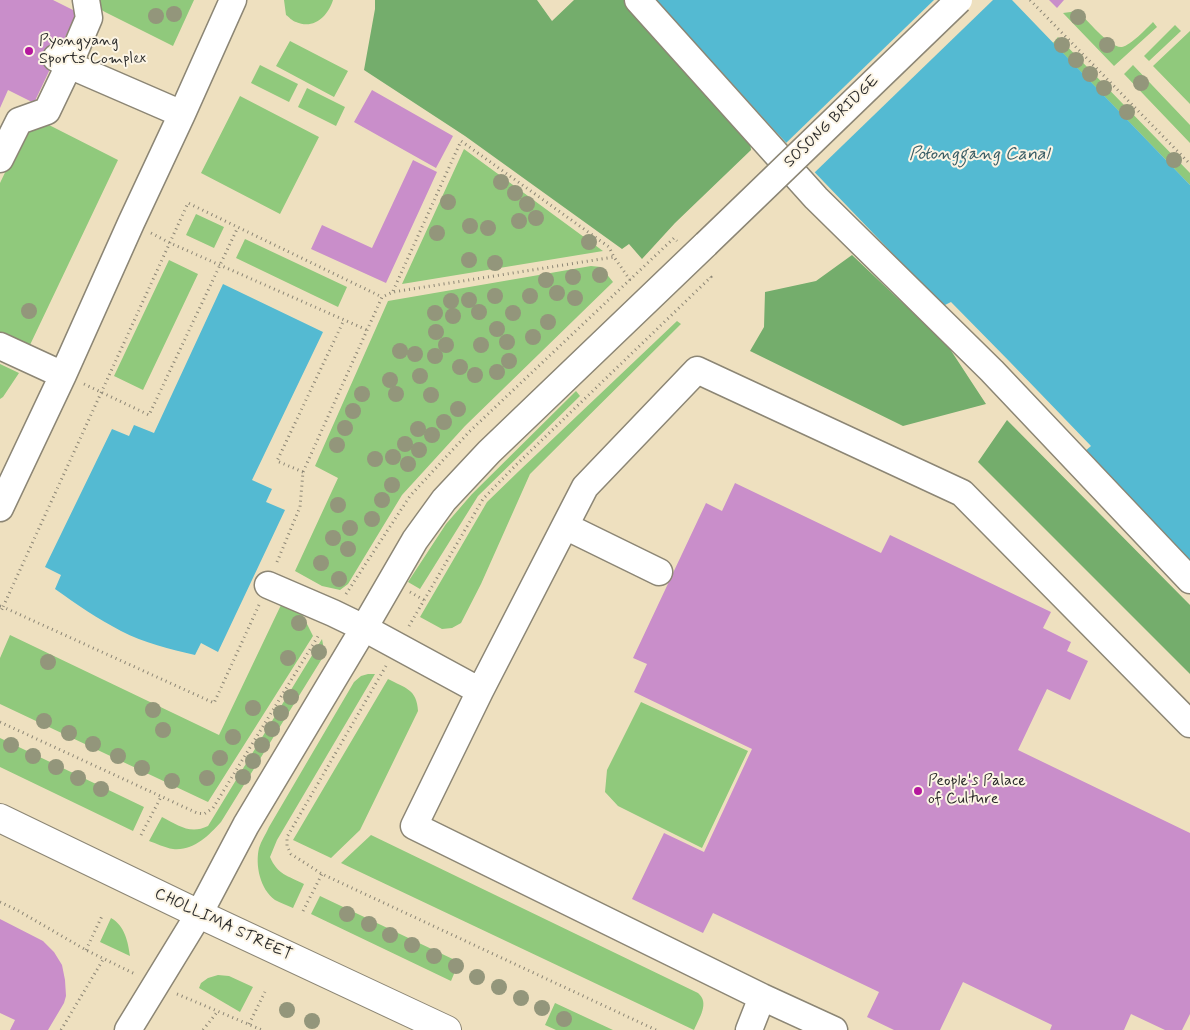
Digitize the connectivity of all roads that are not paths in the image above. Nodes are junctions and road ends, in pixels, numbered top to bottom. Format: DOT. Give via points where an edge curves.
graph roads {
  1 [pos="86,0"];
  2 [pos="233,0"];
  3 [pos="638,0"];
  4 [pos="958,0"];
  5 [pos="63,62"];
  6 [pos="182,114"];
  7 [pos="0,159"];
  8 [pos="0,346"];
  9 [pos="63,375"];
  10 [pos="0,508"];
  11 [pos="565,526"];
  12 [pos="659,572"];
  13 [pos="1190,580"];
  14 [pos="268,585"];
  15 [pos="364,628"];
  16 [pos="480,691"];
  17 [pos="1190,724"];
  18 [pos="0,818"];
  19 [pos="199,914"];
  20 [pos="762,997"];
  21 [pos="128,1030"];
  22 [pos="447,1030"];
  23 [pos="749,1030"];
  24 [pos="834,1030"];
  1 -- 5 [label="street" via="89,18"];
  2 -- 6 [label="street"];
  3 -- 13 [label="street" via="816,198 992,371"];
  4 -- 15 [label="street, SOSONG BRIDGE, bridge" via="489,452 444,500 415,540"];
  5 -- 6 [label="street"];
  5 -- 7 [label="street" via="47,111 19,121"];
  6 -- 9 [label="street"];
  8 -- 9 [label="street"];
  9 -- 10 [label="street"];
  11 -- 12 [label="street"];
  11 -- 16 [label="street"];
  11 -- 17 [label="street" via="585,488 698,370 962,493"];
  14 -- 15 [label="street"];
  15 -- 16 [label="street"];
  15 -- 19 [label="street, SOSONG BRIDGE" via="246,825"];
  16 -- 20 [label="street" via="414,826"];
  18 -- 19 [label="main road, CHOLLIMA STREET"];
  19 -- 21 [label="street, SOSONG BRIDGE"];
  19 -- 22 [label="main road, CHOLLIMA STREET"];
  20 -- 23 [label="street"];
  20 -- 24 [label="street"];
}
